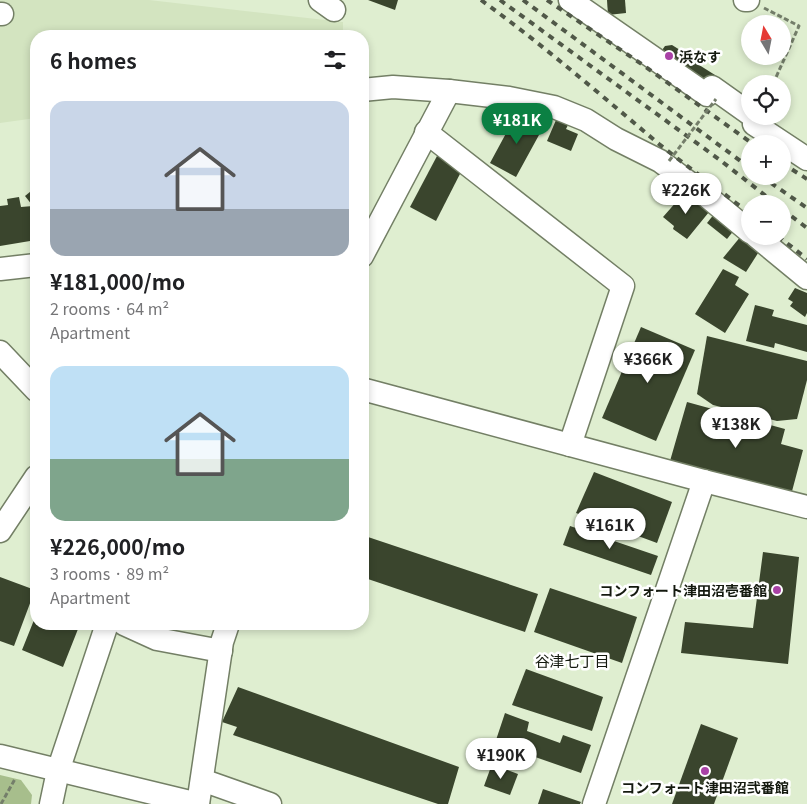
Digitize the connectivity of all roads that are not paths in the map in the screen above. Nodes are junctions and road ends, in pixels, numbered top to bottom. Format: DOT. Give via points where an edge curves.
graph roads {
  1 [pos="573,1"];
  2 [pos="369,89"];
  3 [pos="449,91"];
  4 [pos="741,109"];
  5 [pos="761,125"];
  6 [pos="426,132"];
  7 [pos="807,159"];
  8 [pos="741,224"];
  9 [pos="369,242"];
  10 [pos="767,245"];
  11 [pos="30,266"];
  12 [pos="0,269"];
  13 [pos="807,278"];
  14 [pos="0,352"];
  15 [pos="30,384"];
  16 [pos="369,391"];
  17 [pos="570,445"];
  18 [pos="704,481"];
  19 [pos="30,486"];
  20 [pos="807,507"];
  21 [pos="0,529"];
  22 [pos="105,630"];
  23 [pos="137,630"];
  24 [pos="226,630"];
  25 [pos="221,651"];
  26 [pos="0,756"];
  27 [pos="58,771"];
  28 [pos="202,780"];
  29 [pos="133,797"];
  30 [pos="51,804"];
  31 [pos="198,804"];
  32 [pos="270,804"];
  33 [pos="594,804"];
  1 -- 4 [label="street" via="707,95 712,87"];
  2 -- 3 [label="street" via="394,87"];
  3 -- 6 [label="street"];
  3 -- 8 [label="street" via="554,107 586,120 660,161"];
  5 -- 7 [label="street"];
  6 -- 9 [label="street"];
  6 -- 17 [label="street" via="623,286"];
  10 -- 13 [label="street"];
  11 -- 12 [label="street"];
  14 -- 15 [label="street"];
  16 -- 17 [label="street"];
  17 -- 18 [label="street"];
  18 -- 20 [label="street"];
  18 -- 33 [label="street"];
  19 -- 21 [label="street"];
  22 -- 27 [label="street"];
  23 -- 25 [label="street" via="157,639"];
  24 -- 25 [label="street"];
  25 -- 28 [label="street"];
  26 -- 27 [label="street"];
  27 -- 29 [label="street"];
  27 -- 30 [label="street"];
  28 -- 31 [label="street"];
  28 -- 32 [label="street"];
  29 -- 31 [label="street"];
}
